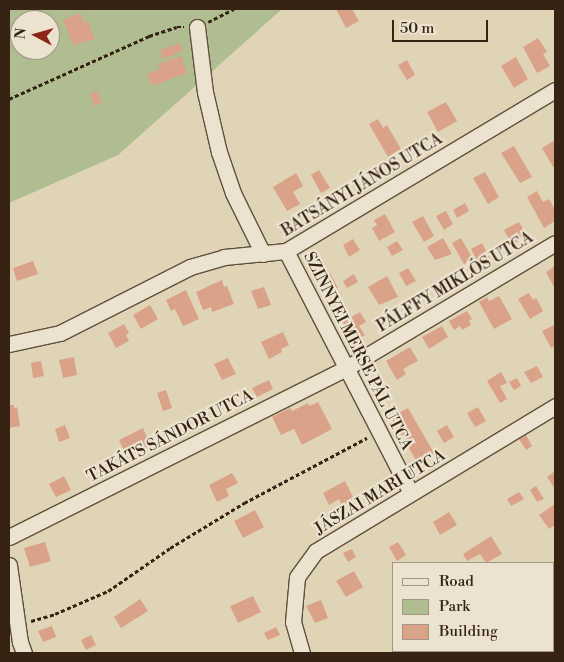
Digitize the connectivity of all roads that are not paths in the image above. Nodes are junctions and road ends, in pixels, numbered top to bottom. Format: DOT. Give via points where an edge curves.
graph roads {
  1 [pos="197,28"];
  2 [pos="555,90"];
  3 [pos="555,242"];
  4 [pos="286,251"];
  5 [pos="263,254"];
  6 [pos="9,344"];
  7 [pos="348,366"];
  8 [pos="554,411"];
  9 [pos="411,493"];
  10 [pos="9,537"];
  11 [pos="9,565"];
  12 [pos="24,653"];
  13 [pos="302,653"];
  1 -- 5 [label="street" via="205,92 217,143 233,193"];
  2 -- 4 [label="street, BATSÁNYI JÁNOS UTCA"];
  3 -- 7 [label="street, PÁLFFY MIKLÓS UTCA"];
  4 -- 5 [label="street, BATSÁNYI JÁNOS UTCA"];
  4 -- 7 [label="street, SZINNYEI MERSE PÁL UTCA"];
  5 -- 6 [label="street, BATSÁNYI JÁNOS UTCA" via="224,257 190,267 60,333"];
  7 -- 9 [label="street, SZINNYEI MERSE PÁL UTCA"];
  7 -- 10 [label="street, TAKÁTS SÁNDOR UTCA"];
  8 -- 9 [label="street, JÁSZAI MARI UTCA"];
  9 -- 13 [label="street, JÁSZAI MARI UTCA" via="316,551 297,578 293,622"];
  11 -- 12 [label="street"];
}
